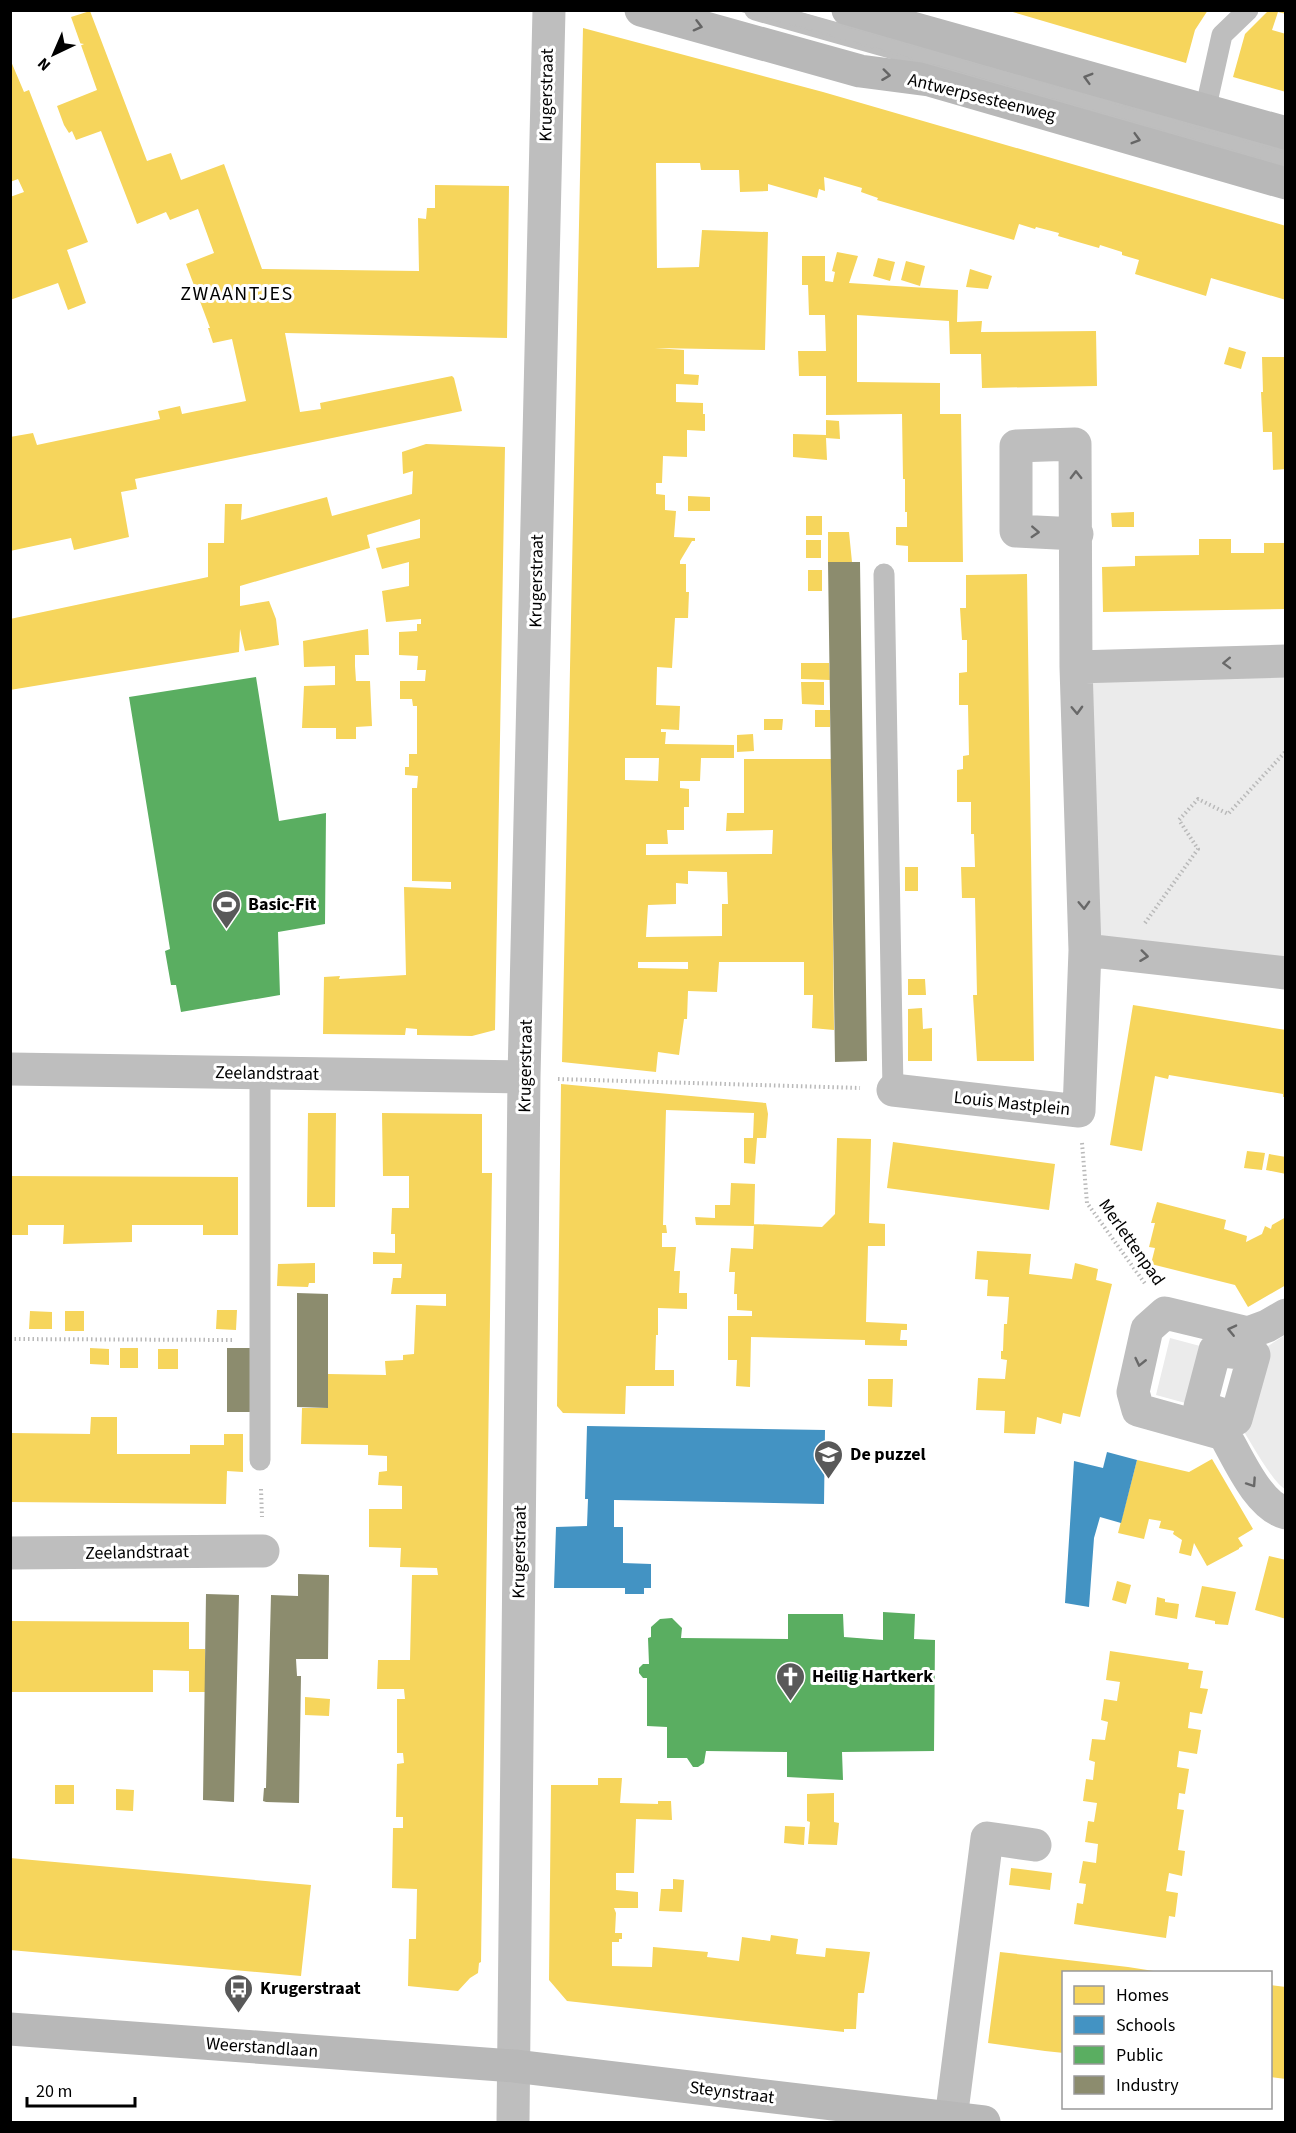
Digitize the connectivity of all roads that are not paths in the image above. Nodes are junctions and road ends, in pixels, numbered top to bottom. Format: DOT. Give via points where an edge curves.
graph roads {
  1 [pos="549,10"];
  2 [pos="641,10"];
  3 [pos="755,10"];
  4 [pos="848,10"];
  5 [pos="1248,10"];
  6 [pos="1205,111"];
  7 [pos="1286,133"];
  8 [pos="1286,159"];
  9 [pos="1286,183"];
  10 [pos="1077,534"];
  11 [pos="884,574"];
  12 [pos="1286,661"];
  13 [pos="1076,667"];
  14 [pos="1085,950"];
  15 [pos="1286,972"];
  16 [pos="10,1069"];
  17 [pos="260,1073"];
  18 [pos="525,1077"];
  19 [pos="893,1090"];
  20 [pos="1286,1315"];
  21 [pos="260,1460"];
  22 [pos="1286,1513"];
  23 [pos="263,1551"];
  24 [pos="10,1553"];
  25 [pos="1035,1845"];
  26 [pos="10,2029"];
  27 [pos="514,2066"];
  28 [pos="951,2119"];
  29 [pos="513,2122"];
  30 [pos="984,2122"];
  1 -- 18 [label="street, Krugerstraat"];
  2 -- 9 [label="street, Antwerpsesteenweg, one-way" via="860,71 929,80"];
  3 -- 8 [label="lane"];
  6 -- 4 [label="street, one-way"];
  5 -- 6 [label="lane" via="1221,35"];
  6 -- 7 [label="street"];
  10 -- 13 [label="street, Louis Mastplein"];
  11 -- 19 [label="lane"];
  12 -- 13 [label="street, one-way"];
  13 -- 14 [label="street, Louis Mastplein, one-way"];
  14 -- 15 [label="street, one-way"];
  14 -- 19 [label="street, Louis Mastplein" via="1079,1111"];
  16 -- 17 [label="street, Zeelandstraat"];
  17 -- 18 [label="street, Zeelandstraat"];
  17 -- 21 [label="lane"];
  18 -- 27 [label="street, Krugerstraat"];
  20 -- 22 [label="street, one-way" via="1248,1333 1165,1313 1147,1329 1133,1392 1138,1410 1224,1434 1253,1486 1275,1511"];
  23 -- 24 [label="street, Zeelandstraat"];
  25 -- 28 [label="street" via="987,1838"];
  26 -- 27 [label="street, Weerstandlaan"];
  27 -- 28 [label="street, Steynstraat"];
  27 -- 29 [label="street, Krugerstraat"];
  28 -- 30 [label="street, Steynstraat"];
}
